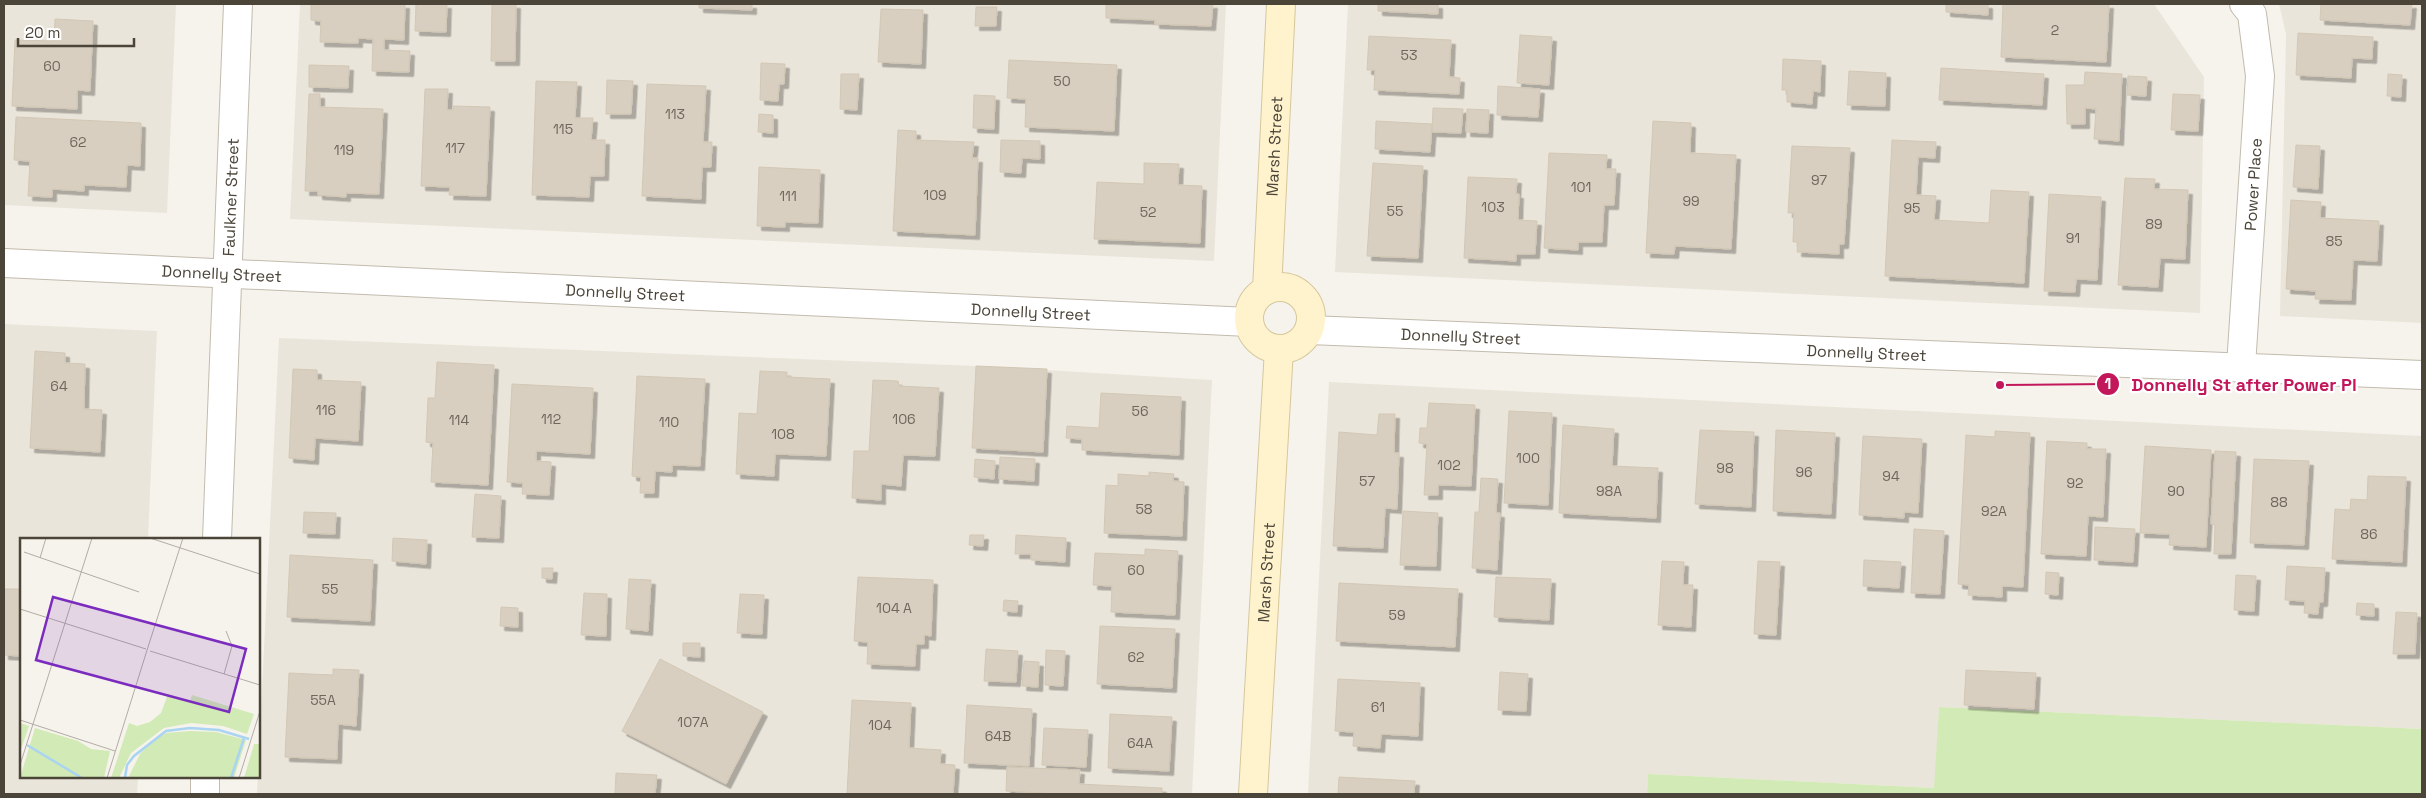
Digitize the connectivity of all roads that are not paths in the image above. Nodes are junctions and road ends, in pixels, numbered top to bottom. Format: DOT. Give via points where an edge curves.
graph roads {
  1 [pos="238,4"];
  2 [pos="1281,4"];
  3 [pos="2244,4"];
  4 [pos="4,263"];
  5 [pos="227,274"];
  6 [pos="1267,290"];
  7 [pos="1249,322"];
  8 [pos="1309,330"];
  9 [pos="1279,349"];
  10 [pos="2241,366"];
  11 [pos="2422,375"];
  12 [pos="217,538"];
  13 [pos="206,778"];
  14 [pos="205,794"];
  15 [pos="1253,794"];
  1 -- 5 [label="street, Faulkner Street"];
  2 -- 6 [label="main road, Marsh Street"];
  3 -- 10 [label="street, Power Place" via="2252,14 2260,76"];
  4 -- 5 [label="street, Donnelly Street"];
  5 -- 7 [label="street, Donnelly Street"];
  5 -- 12 [label="street, Faulkner Street"];
  6 -- 7 [label="main road" via="1253,303"];
  6 -- 8 [label="main road" via="1286,287 1302,296 1311,312"];
  7 -- 9 [label="main road" via="1258,340"];
  8 -- 9 [label="main road" via="1297,344"];
  8 -- 10 [label="street, Donnelly Street"];
  9 -- 15 [label="main road, Marsh Street"];
  10 -- 11 [label="street, Donnelly Street"];
  13 -- 14 [label="street"];
}
